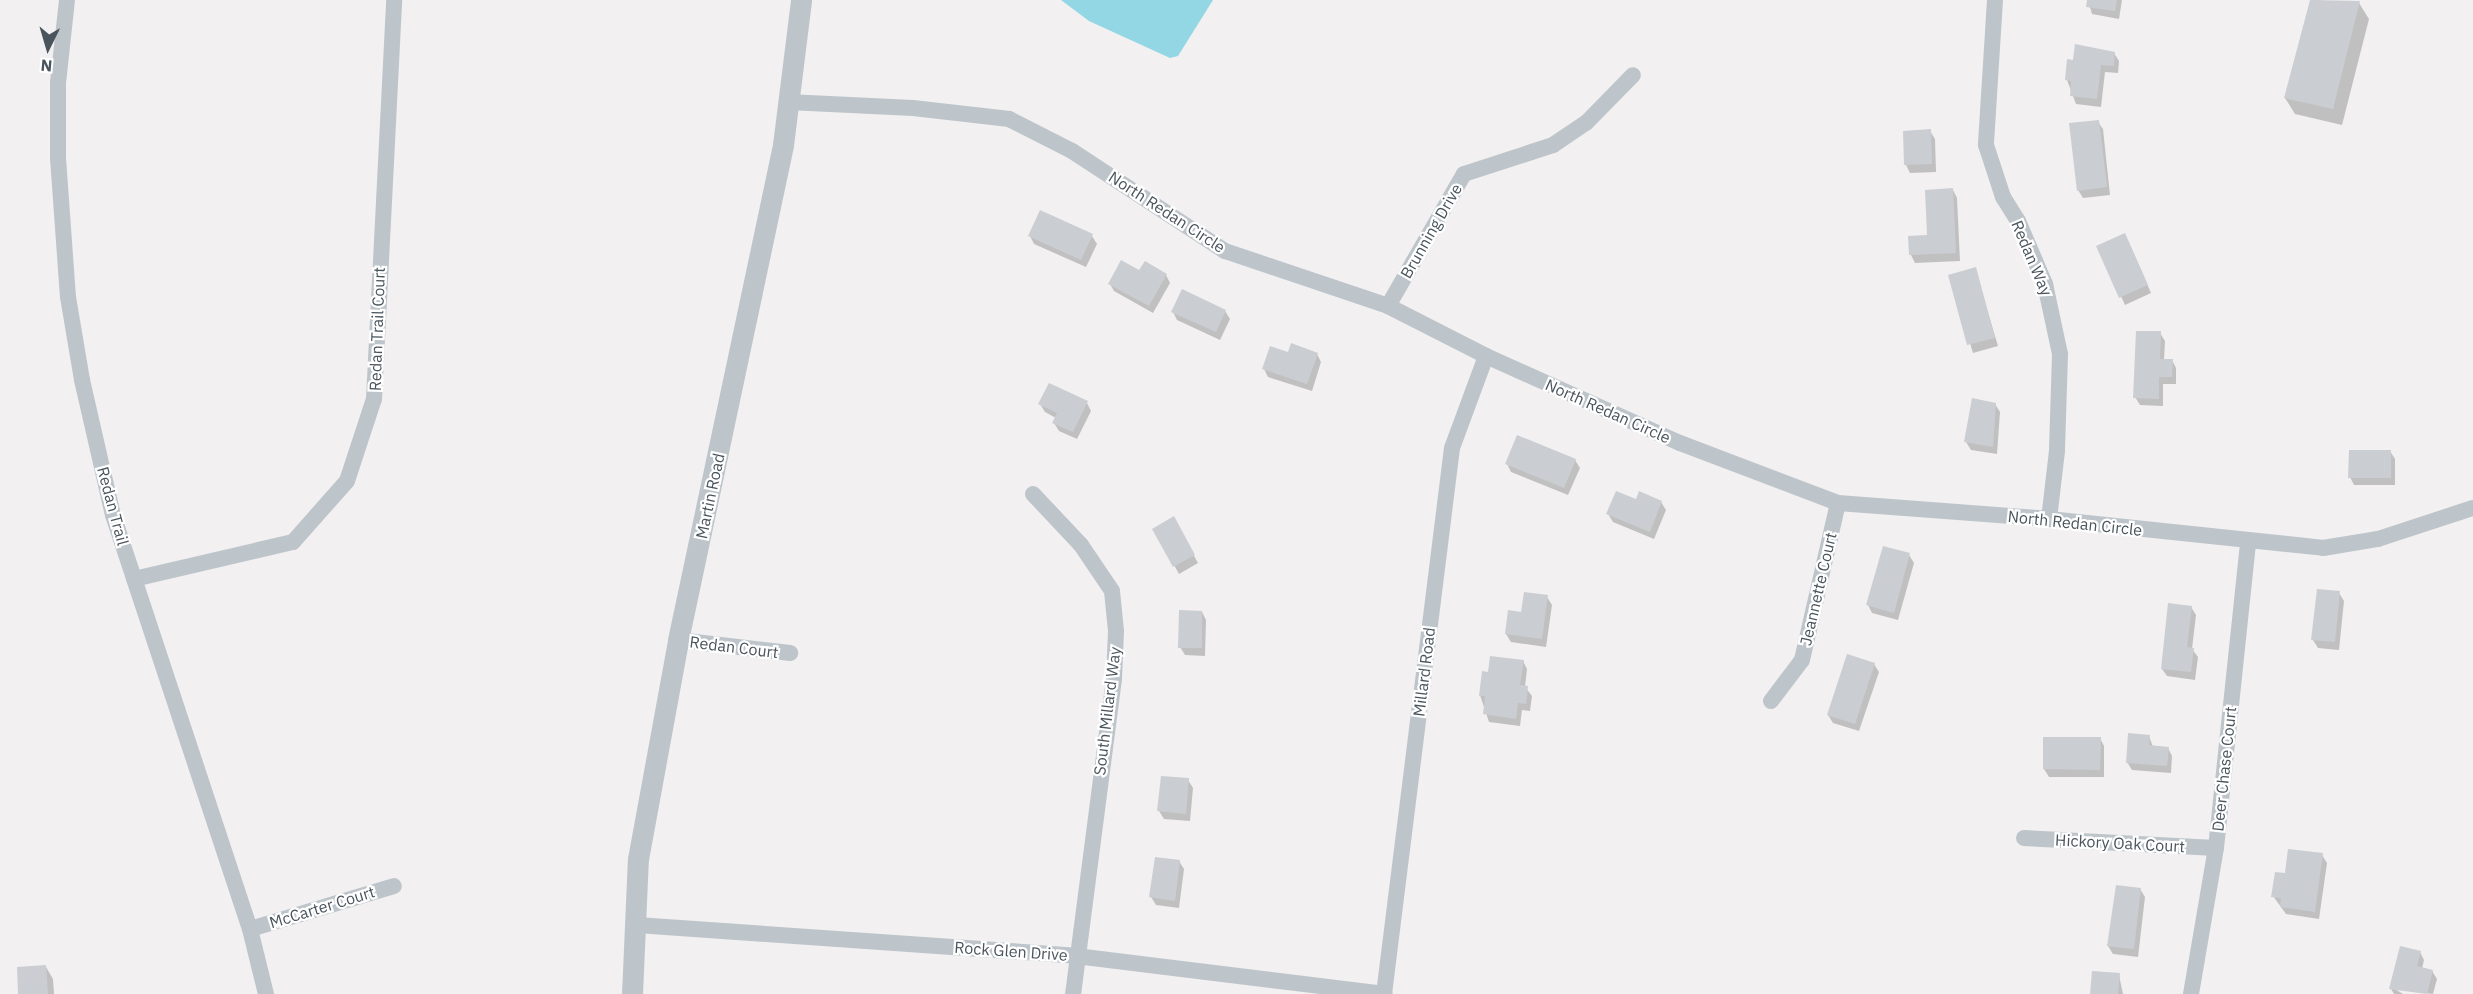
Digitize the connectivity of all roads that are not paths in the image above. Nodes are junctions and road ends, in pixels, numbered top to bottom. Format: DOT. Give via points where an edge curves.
graph roads {
  1 [pos="67,0"];
  2 [pos="394,0"];
  3 [pos="801,0"];
  4 [pos="1995,0"];
  5 [pos="1633,75"];
  6 [pos="788,102"];
  7 [pos="1388,306"];
  8 [pos="1486,356"];
  9 [pos="1033,494"];
  10 [pos="1838,503"];
  11 [pos="2473,508"];
  12 [pos="2049,519"];
  13 [pos="2248,542"];
  14 [pos="134,579"];
  15 [pos="678,640"];
  16 [pos="790,653"];
  17 [pos="1771,701"];
  18 [pos="2024,838"];
  19 [pos="2216,848"];
  20 [pos="394,886"];
  21 [pos="637,925"];
  22 [pos="250,929"];
  23 [pos="1076,956"];
  24 [pos="266,994"];
  25 [pos="632,994"];
  26 [pos="1073,994"];
  27 [pos="1384,994"];
  28 [pos="2192,994"];
  1 -- 14 [label="street, Redan Trail" via="58,84 58,158 67,286 92,425 113,515"];
  2 -- 14 [label="street, Redan Trail Court" via="374,399 347,481 292,542"];
  3 -- 6 [label="street, Martin Road"];
  4 -- 12 [label="street, Redan Way" via="1986,145 2003,197 2045,284 2060,354 2057,451"];
  5 -- 7 [label="street, Brunning Drive" via="1586,123 1553,145 1464,174"];
  6 -- 7 [label="street, North Redan Circle" via="913,108 1009,119 1072,151 1225,252"];
  6 -- 15 [label="street, Martin Road" via="751,306"];
  7 -- 8 [label="street, North Redan Circle"];
  8 -- 10 [label="street, North Redan Circle" via="1680,443"];
  8 -- 27 [label="street, Millard Road" via="1452,448"];
  9 -- 23 [label="street, South Millard Way" via="1081,544 1112,591 1116,631 1114,679"];
  10 -- 12 [label="street, North Redan Circle"];
  10 -- 17 [label="street, Jeannette Court" via="1802,660"];
  11 -- 13 [label="street, North Redan Circle" via="2378,539 2323,548"];
  12 -- 13 [label="street, North Redan Circle"];
  13 -- 19 [label="street, Deer Chase Court"];
  14 -- 22 [label="street, Redan Trail"];
  15 -- 16 [label="street, Redan Court"];
  15 -- 21 [label="street, Martin Road" via="638,859"];
  18 -- 19 [label="street, Hickory Oak Court"];
  19 -- 28 [label="street, Deer Chase Court"];
  20 -- 22 [label="street, McCarter Court"];
  21 -- 23 [label="street, Rock Glen Drive"];
  21 -- 25 [label="street, Martin Road"];
  22 -- 24 [label="street, Redan Trail"];
  23 -- 26 [label="street, South Millard Way"];
  23 -- 27 [label="street, Rock Glen Drive"];
}
